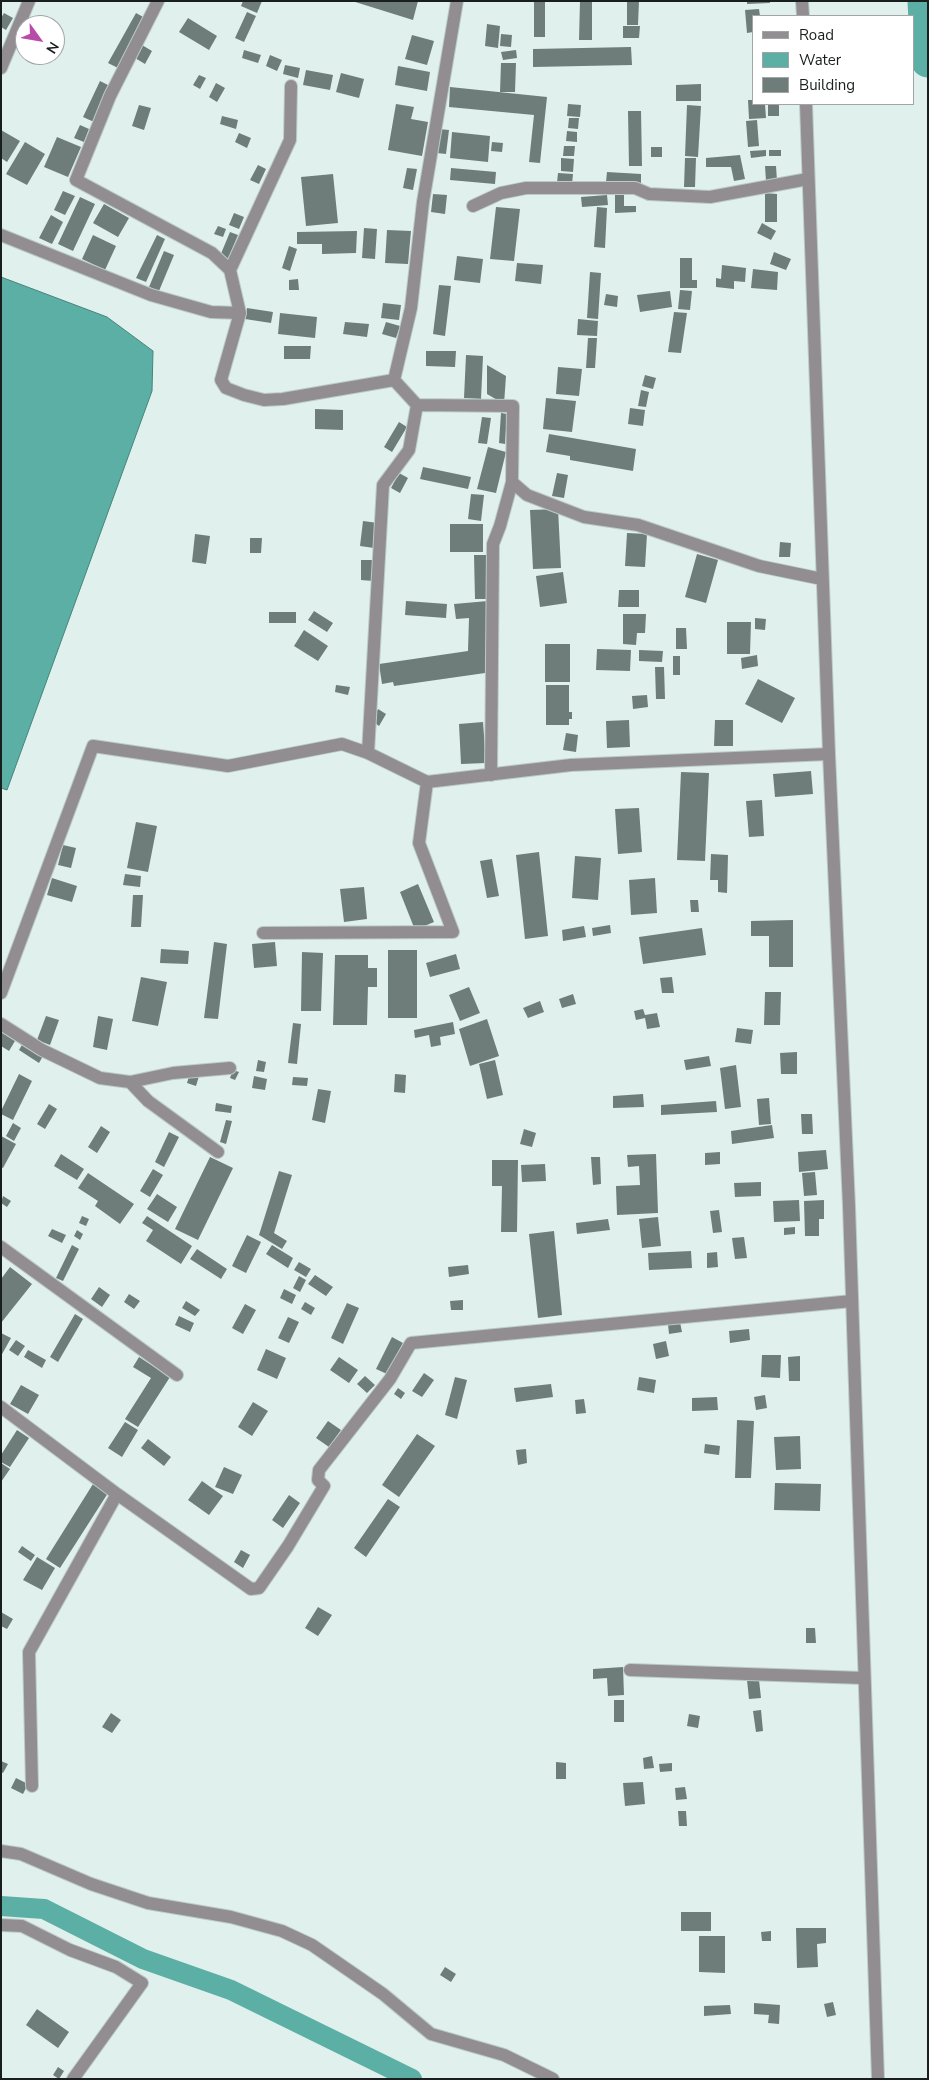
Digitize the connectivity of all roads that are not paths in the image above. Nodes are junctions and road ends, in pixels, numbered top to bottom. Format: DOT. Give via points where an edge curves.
graph roads {
  1 [pos="29,1"];
  2 [pos="158,1"];
  3 [pos="457,1"];
  4 [pos="802,1"];
  5 [pos="803,15"];
  6 [pos="1,68"];
  7 [pos="291,86"];
  8 [pos="806,105"];
  9 [pos="808,179"];
  10 [pos="473,206"];
  11 [pos="1,234"];
  12 [pos="230,270"];
  13 [pos="240,313"];
  14 [pos="394,380"];
  15 [pos="417,405"];
  16 [pos="512,482"];
  17 [pos="822,579"];
  18 [pos="368,753"];
  19 [pos="829,754"];
  20 [pos="491,775"];
  21 [pos="428,782"];
  22 [pos="263,933"];
  23 [pos="1,993"];
  24 [pos="1,1024"];
  25 [pos="230,1068"];
  26 [pos="130,1082"];
  27 [pos="218,1152"];
  28 [pos="1,1247"];
  29 [pos="852,1301"];
  30 [pos="176,1375"];
  31 [pos="1,1407"];
  32 [pos="117,1494"];
  33 [pos="630,1670"];
  34 [pos="863,1678"];
  35 [pos="32,1786"];
  36 [pos="1,1851"];
  37 [pos="1,1925"];
  38 [pos="73,2079"];
  39 [pos="553,2079"];
  40 [pos="878,2079"];
  1 -- 6 [label="street"];
  2 -- 12 [label="street" via="110,96 76,180 212,253"];
  3 -- 14 [label="street" via="423,202 411,308"];
  4 -- 5 [label="street"];
  7 -- 12 [label="street" via="290,140"];
  8 -- 9 [label="street"];
  9 -- 10 [label="street" via="710,197 649,194 635,188 526,188 501,193"];
  9 -- 17 [label="street"];
  11 -- 13 [label="street" via="150,295 211,312"];
  12 -- 13 [label="street"];
  13 -- 14 [label="street" via="221,380 226,388 264,400"];
  14 -- 15 [label="street"];
  15 -- 16 [label="street" via="513,406"];
  15 -- 18 [label="street" via="409,450 383,485"];
  16 -- 17 [label="street" via="527,495 584,517 638,526 759,566"];
  16 -- 20 [label="street" via="493,544"];
  17 -- 19 [label="street"];
  18 -- 21 [label="street"];
  18 -- 23 [label="street" via="342,744 228,766 93,746"];
  19 -- 20 [label="street" via="571,765"];
  19 -- 29 [label="street"];
  20 -- 21 [label="street"];
  21 -- 22 [label="street" via="419,843 453,932"];
  24 -- 26 [label="street" via="42,1050 100,1078"];
  25 -- 26 [label="street" via="173,1073"];
  26 -- 27 [label="street" via="148,1101"];
  28 -- 30 [label="street"];
  29 -- 32 [label="street" via="411,1343 390,1379 319,1470 318,1480 324,1486 259,1588 251,1589"];
  29 -- 34 [label="street"];
  31 -- 32 [label="street"];
  32 -- 35 [label="street" via="29,1652"];
  33 -- 34 [label="street"];
  34 -- 40 [label="street"];
  36 -- 39 [label="street" via="21,1854 91,1884 148,1903 231,1916 282,1931 312,1945 383,1994 431,2034 504,2055"];
  37 -- 38 [label="street" via="22,1926 70,1950 116,1967 142,1983"];
}
